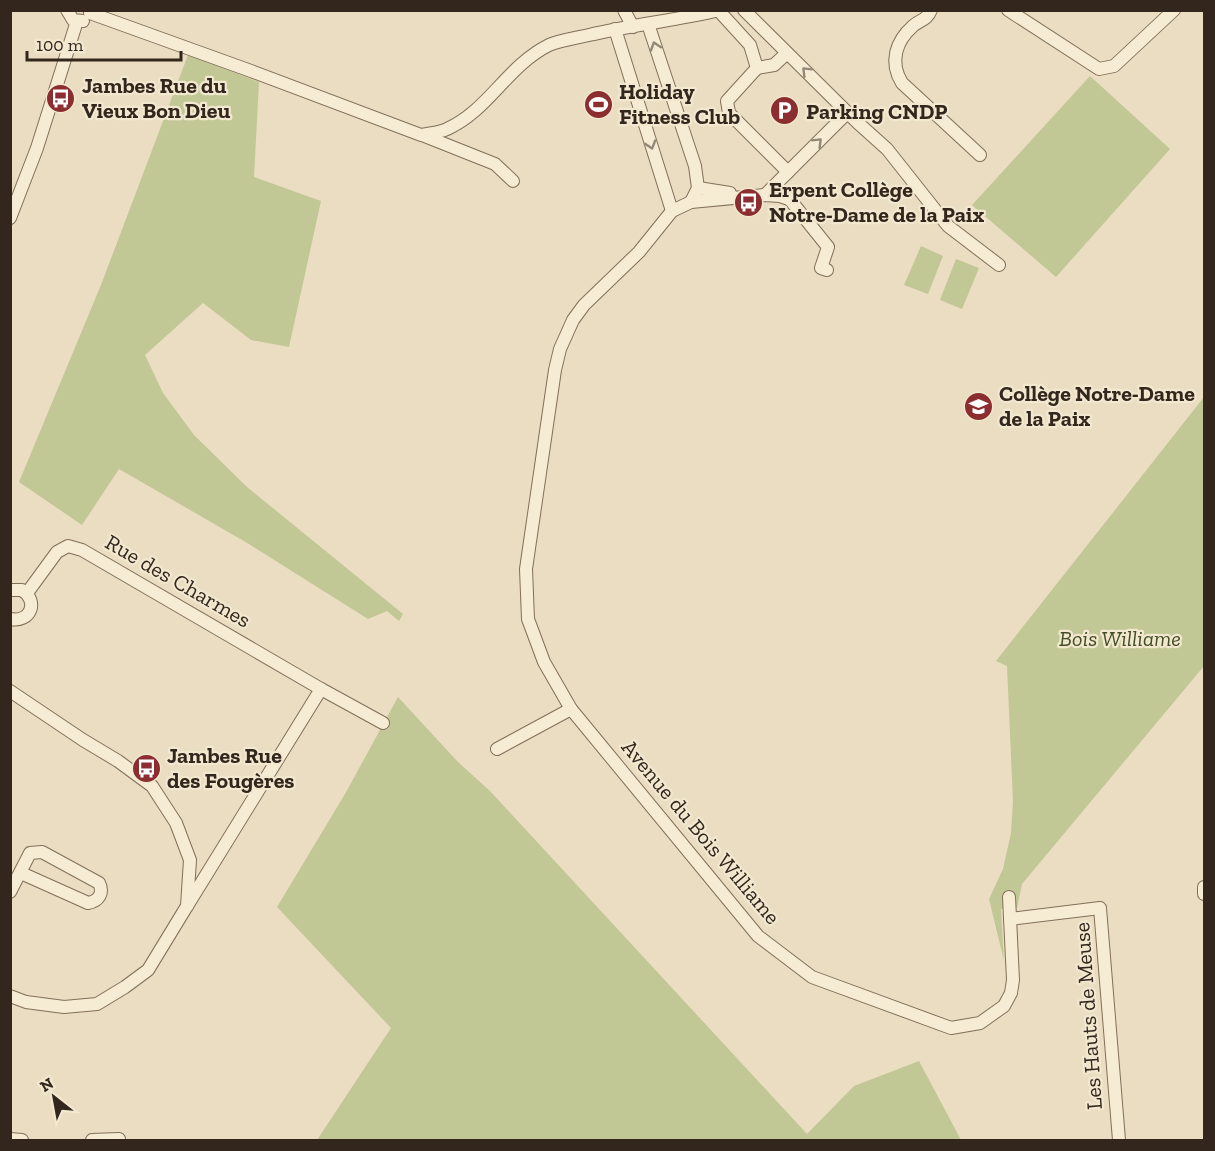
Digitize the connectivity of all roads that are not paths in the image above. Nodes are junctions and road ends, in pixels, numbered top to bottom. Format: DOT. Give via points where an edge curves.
graph roads {
  1 [pos="68,10"];
  2 [pos="624,10"];
  3 [pos="744,10"];
  4 [pos="931,10"];
  5 [pos="1008,10"];
  6 [pos="1174,10"];
  7 [pos="719,11"];
  8 [pos="90,12"];
  9 [pos="77,21"];
  10 [pos="648,24"];
  11 [pos="633,27"];
  12 [pos="615,29"];
  13 [pos="787,53"];
  14 [pos="757,68"];
  15 [pos="847,113"];
  16 [pos="420,135"];
  17 [pos="980,155"];
  18 [pos="788,172"];
  19 [pos="513,182"];
  20 [pos="775,185"];
  21 [pos="698,188"];
  22 [pos="765,195"];
  23 [pos="692,202"];
  24 [pos="672,211"];
  25 [pos="10,218"];
  26 [pos="999,265"];
  27 [pos="827,270"];
  28 [pos="10,590"];
  29 [pos="27,593"];
  30 [pos="10,619"];
  31 [pos="321,689"];
  32 [pos="10,691"];
  33 [pos="571,709"];
  34 [pos="383,723"];
  35 [pos="497,749"];
  36 [pos="190,860"];
  37 [pos="212,865"];
  38 [pos="21,873"];
  39 [pos="1204,887"];
  40 [pos="10,892"];
  41 [pos="1204,894"];
  42 [pos="1009,897"];
  43 [pos="187,906"];
  44 [pos="1010,919"];
  45 [pos="10,996"];
  46 [pos="10,1139"];
  47 [pos="119,1139"];
  48 [pos="22,1140"];
  49 [pos="92,1140"];
  50 [pos="1119,1140"];
  1 -- 9 [label="street" via="69,16"];
  2 -- 11 [label="street"];
  3 -- 13 [label="street"];
  4 -- 17 [label="street" via="899,43 895,53 897,74"];
  5 -- 6 [label="street" via="1099,69 1113,66"];
  7 -- 10 [label="street"];
  7 -- 14 [label="street" via="750,45"];
  8 -- 9 [label="street"];
  8 -- 16 [label="street"];
  9 -- 25 [label="street" via="37,148"];
  10 -- 11 [label="street"];
  21 -- 10 [label="street, one-way" via="695,166"];
  11 -- 12 [label="street"];
  12 -- 16 [label="street" via="551,44 530,56 461,122"];
  12 -- 24 [label="street, one-way"];
  13 -- 14 [label="street" via="774,65"];
  15 -- 13 [label="street, one-way"];
  14 -- 18 [label="street" via="727,100 727,107"];
  18 -- 15 [label="street, one-way"];
  15 -- 26 [label="street" via="887,149 948,226"];
  16 -- 19 [label="street" via="495,164"];
  18 -- 20 [label="street"];
  20 -- 21 [label="street" via="759,191 723,193"];
  20 -- 22 [label="street"];
  21 -- 23 [label="street"];
  22 -- 23 [label="street"];
  22 -- 27 [label="street" via="790,200 828,247 821,268"];
  23 -- 24 [label="street"];
  24 -- 33 [label="street, Avenue du Bois Williame" via="639,252 584,305 560,349 555,370 526,579 528,619 544,662"];
  28 -- 29 [label="street"];
  29 -- 30 [label="street" via="31,610 23,619"];
  29 -- 31 [label="street, Rue des Charmes" via="57,552 68,546 82,550"];
  31 -- 34 [label="street, Rue des Charmes"];
  31 -- 37 [label="street"];
  32 -- 36 [label="street" via="152,786 176,823"];
  33 -- 35 [label="street"];
  33 -- 44 [label="street, Avenue du Bois Williame" via="758,936 812,977 951,1028 980,1023 1004,1006 1011,993"];
  36 -- 37 [label="street"];
  36 -- 43 [label="street"];
  37 -- 43 [label="street"];
  38 -- 38 [label="street" via="88,903 101,896 99,883 42,852 30,853"];
  38 -- 40 [label="street"];
  39 -- 41 [label="street"];
  42 -- 44 [label="street, Avenue du Bois Williame"];
  43 -- 45 [label="street" via="148,970 97,1004 64,1006"];
  44 -- 50 [label="street, Les Hauts de Meuse" via="1100,908"];
  46 -- 48 [label="street"];
  47 -- 49 [label="street"];
}
